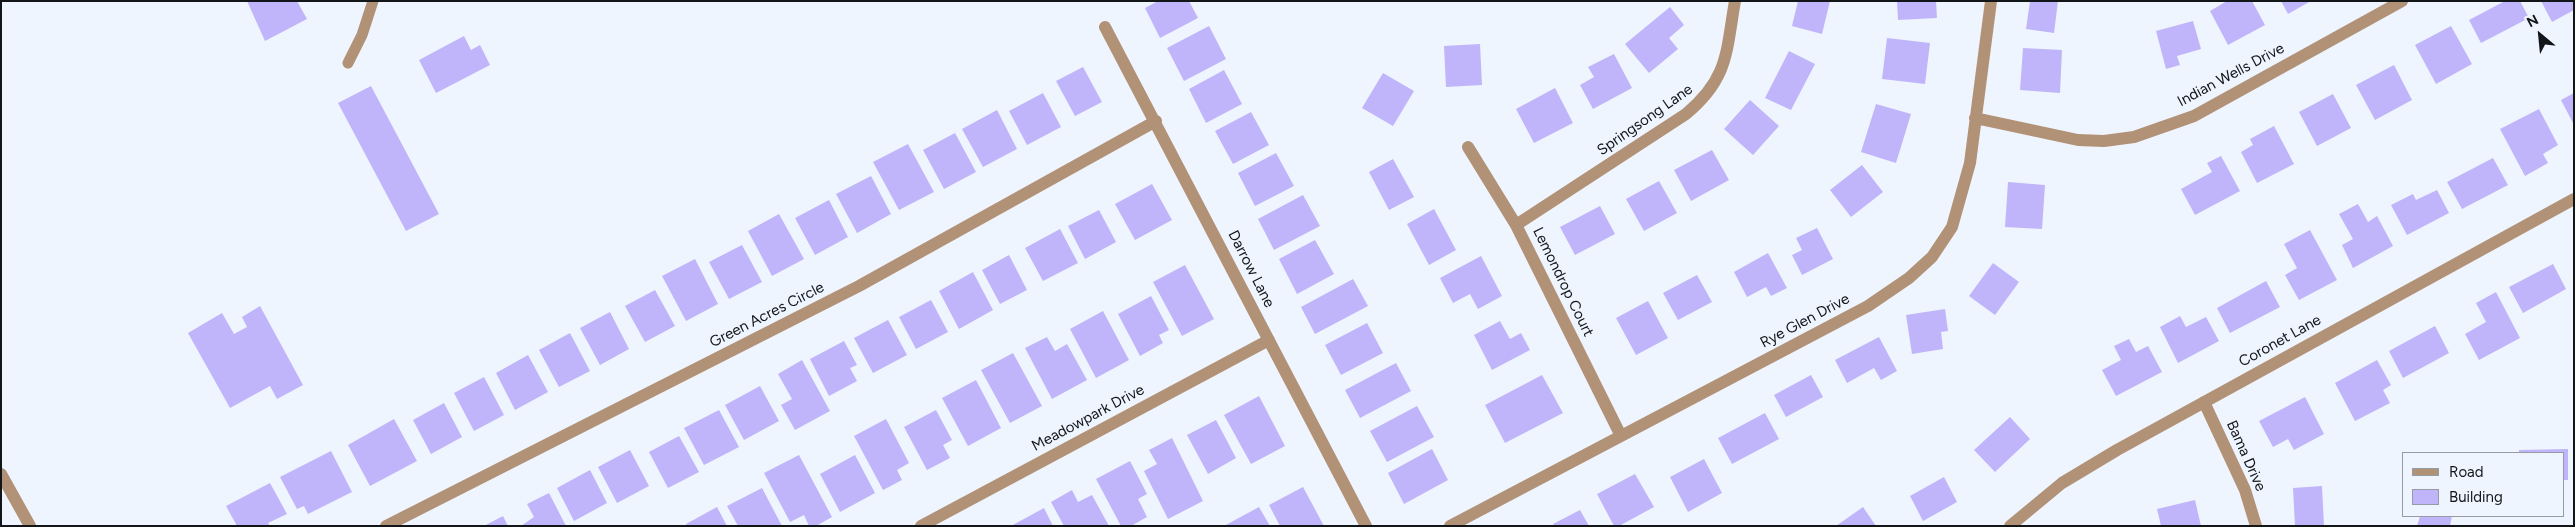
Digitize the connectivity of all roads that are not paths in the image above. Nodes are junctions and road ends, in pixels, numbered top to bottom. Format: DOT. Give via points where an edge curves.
graph roads {
  1 [pos="373,1"];
  2 [pos="1734,1"];
  3 [pos="1991,1"];
  4 [pos="2402,1"];
  5 [pos="1105,27"];
  6 [pos="348,63"];
  7 [pos="1975,118"];
  8 [pos="1156,122"];
  9 [pos="1468,148"];
  10 [pos="2574,199"];
  11 [pos="1516,225"];
  12 [pos="1269,340"];
  13 [pos="2204,402"];
  14 [pos="1621,436"];
  15 [pos="1,474"];
  16 [pos="30,526"];
  17 [pos="386,526"];
  18 [pos="922,526"];
  19 [pos="1366,526"];
  20 [pos="1450,526"];
  21 [pos="2010,526"];
  22 [pos="2256,526"];
  1 -- 6 [label="lane" via="362,35"];
  2 -- 11 [label="street, Springsong Lane" via="1723,70 1706,97 1686,114"];
  3 -- 7 [label="street, Rye Glen Drive"];
  4 -- 7 [label="street, Indian Wells Drive" via="2194,116 2134,137 2078,140"];
  5 -- 8 [label="street, Darrow Lane"];
  7 -- 14 [label="street, Rye Glen Drive" via="1970,163 1952,227 1932,257 1909,278 1868,306"];
  8 -- 12 [label="street, Darrow Lane"];
  8 -- 17 [label="street, Green Acres Circle" via="859,286"];
  9 -- 11 [label="street, Lemondrop Court"];
  10 -- 13 [label="street, Coronet Lane"];
  11 -- 14 [label="street, Lemondrop Court"];
  12 -- 18 [label="street, Meadowpark Drive"];
  12 -- 19 [label="street, Darrow Lane"];
  13 -- 21 [label="street, Coronet Lane" via="2062,483"];
  13 -- 22 [label="street, Bama Drive" via="2245,490"];
  14 -- 20 [label="street, Rye Glen Drive"];
  15 -- 16 [label="street"];
}
